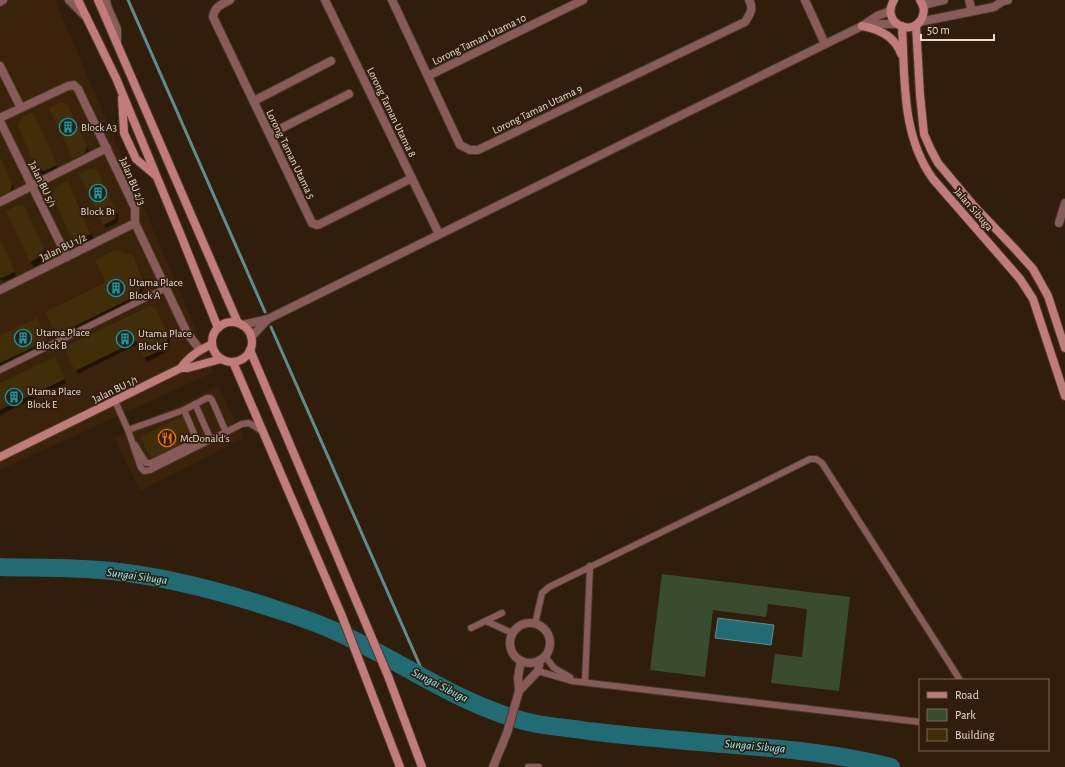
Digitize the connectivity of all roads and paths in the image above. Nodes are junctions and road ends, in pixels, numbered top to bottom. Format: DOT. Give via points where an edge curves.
graph roads {
  1 [pos="3,0"];
  2 [pos="69,0"];
  3 [pos="78,0"];
  4 [pos="98,0"];
  5 [pos="106,0"];
  6 [pos="230,0"];
  7 [pos="325,0"];
  8 [pos="392,0"];
  9 [pos="583,0"];
  10 [pos="749,0"];
  11 [pos="806,0"];
  12 [pos="893,0"];
  13 [pos="944,0"];
  14 [pos="969,0"];
  15 [pos="1003,0"];
  16 [pos="0,2"];
  17 [pos="921,2"];
  18 [pos="890,11"];
  19 [pos="972,11"];
  20 [pos="86,16"];
  21 [pos="918,23"];
  22 [pos="864,25"];
  23 [pos="899,25"];
  24 [pos="117,42"];
  25 [pos="826,44"];
  26 [pos="904,60"];
  27 [pos="331,61"];
  28 [pos="0,66"];
  29 [pos="428,76"];
  30 [pos="122,94"];
  31 [pos="349,94"];
  32 [pos="254,101"];
  33 [pos="21,108"];
  34 [pos="0,118"];
  35 [pos="0,121"];
  36 [pos="270,134"];
  37 [pos="107,148"];
  38 [pos="157,177"];
  39 [pos="412,178"];
  40 [pos="32,186"];
  41 [pos="0,202"];
  42 [pos="1065,203"];
  43 [pos="135,223"];
  44 [pos="1059,223"];
  45 [pos="439,234"];
  46 [pos="67,257"];
  47 [pos="166,288"];
  48 [pos="0,290"];
  49 [pos="268,319"];
  50 [pos="240,324"];
  51 [pos="218,328"];
  52 [pos="251,337"];
  53 [pos="212,344"];
  54 [pos="1065,348"];
  55 [pos="200,350"];
  56 [pos="250,350"];
  57 [pos="221,359"];
  58 [pos="233,362"];
  59 [pos="181,368"];
  60 [pos="0,370"];
  61 [pos="1065,396"];
  62 [pos="115,401"];
  63 [pos="195,404"];
  64 [pos="184,410"];
  65 [pos="226,432"];
  66 [pos="264,432"];
  67 [pos="128,434"];
  68 [pos="211,440"];
  69 [pos="0,457"];
  70 [pos="590,566"];
  71 [pos="502,613"];
  72 [pos="486,621"];
  73 [pos="535,624"];
  74 [pos="471,628"];
  75 [pos="512,633"];
  76 [pos="543,658"];
  77 [pos="521,661"];
  78 [pos="538,671"];
  79 [pos="959,679"];
  80 [pos="582,681"];
  81 [pos="518,694"];
  82 [pos="919,722"];
  83 [pos="400,767"];
  84 [pos="422,767"];
  85 [pos="492,767"];
  86 [pos="528,767"];
  87 [pos="539,767"];
  1 -- 16 [label="street"];
  2 -- 20 [label="street"];
  3 -- 20 [label="street"];
  4 -- 24 [label="street"];
  5 -- 24 [label="street" via="106,6 117,29"];
  6 -- 32 [label="street, Lorong Taman Utama 5" via="216,8 213,17"];
  7 -- 39 [label="street, Lorong Taman Utama 8"];
  8 -- 29 [label="street, Lorong Taman Utama 9"];
  9 -- 29 [label="street, Lorong Taman Utama 10"];
  10 -- 29 [label="street, Lorong Taman Utama 9" via="752,5 751,13 745,22 478,150 470,150 460,145"];
  11 -- 25 [label="street"];
  12 -- 18 [label="street"];
  13 -- 17 [label="street"];
  14 -- 19 [label="street"];
  15 -- 19 [label="street" via="994,7"];
  17 -- 21 [label="street, Jalan Sibuga" via="923,16"];
  18 -- 22 [label="street"];
  18 -- 23 [label="street" via="893,20"];
  19 -- 21 [label="street"];
  20 -- 30 [label="street"];
  21 -- 23 [label="street" via="912,27"];
  21 -- 54 [label="street, Jalan Sibuga" via="920,95 924,134 931,150 938,164 1033,269 1048,296"];
  22 -- 23 [label="street"];
  22 -- 25 [label="street"];
  22 -- 26 [label="street" via="892,38"];
  23 -- 26 [label="street, Jalan Sibuga"];
  24 -- 50 [label="street"];
  25 -- 45 [label="street"];
  26 -- 61 [label="street, Jalan Sibuga" via="906,109 918,154 933,179 1020,279 1033,299"];
  27 -- 32 [label="street"];
  28 -- 33 [label="street"];
  30 -- 38 [label="street"];
  30 -- 38 [label="street" via="124,133 136,159"];
  31 -- 36 [label="street"];
  32 -- 36 [label="street, Lorong Taman Utama 5"];
  33 -- 34 [label="street"];
  33 -- 37 [label="street, Jalan BU 2/3" via="74,85"];
  35 -- 40 [label="street, Jalan BU 5/1"];
  36 -- 39 [label="street, Lorong Taman Utama 5" via="312,223 317,225"];
  37 -- 40 [label="street"];
  37 -- 43 [label="street, Jalan BU 2/3" via="135,208"];
  38 -- 51 [label="street"];
  39 -- 45 [label="street, Lorong Taman Utama 8"];
  40 -- 41 [label="street"];
  40 -- 46 [label="street, Jalan BU 5/1"];
  42 -- 44 [label="street"];
  43 -- 46 [label="street, Jalan BU 1/2"];
  43 -- 47 [label="street, Jalan BU 2/3"];
  45 -- 49 [label="street"];
  46 -- 48 [label="street, Jalan BU 1/2"];
  47 -- 55 [label="street, Jalan BU 2/3" via="187,333"];
  47 -- 60 [label="lane"];
  49 -- 50 [label="street"];
  49 -- 52 [label="street"];
  50 -- 51 [label="street" via="227,323"];
  50 -- 52 [label="street"];
  51 -- 53 [label="street" via="212,338"];
  52 -- 56 [label="street"];
  53 -- 55 [label="street"];
  53 -- 57 [label="street" via="216,355"];
  55 -- 59 [label="street" via="186,360"];
  56 -- 58 [label="street" via="244,359"];
  56 -- 84 [label="street" via="388,676"];
  57 -- 58 [label="street"];
  57 -- 59 [label="street, Jalan BU 1/1"];
  58 -- 66 [label="street"];
  59 -- 62 [label="street, Jalan BU 1/1"];
  62 -- 67 [label="lane"];
  62 -- 69 [label="street, Jalan BU 1/1"];
  63 -- 64 [label="lane"];
  63 -- 65 [label="lane" via="210,398"];
  63 -- 68 [label="lane"];
  64 -- 67 [label="lane"];
  64 -- 67 [label="lane" via="196,436 194,442 156,462 146,463"];
  65 -- 66 [label="lane" via="249,423"];
  65 -- 68 [label="lane"];
  66 -- 83 [label="street" via="342,616"];
  67 -- 68 [label="lane" via="144,471"];
  70 -- 73 [label="lane" via="562,579 542,593"];
  70 -- 79 [label="lane" via="810,459 816,459 822,464"];
  70 -- 80 [label="lane"];
  71 -- 72 [label="lane"];
  72 -- 74 [label="lane"];
  72 -- 75 [label="lane"];
  73 -- 75 [label="street" via="522,624"];
  73 -- 76 [label="street" via="541,626 549,637 550,643"];
  75 -- 77 [label="street" via="510,646"];
  76 -- 77 [label="street" via="531,663"];
  76 -- 78 [label="street"];
  76 -- 80 [label="lane" via="554,668"];
  77 -- 81 [label="street"];
  78 -- 80 [label="lane" via="572,681"];
  78 -- 81 [label="street"];
  80 -- 82 [label="lane"];
  81 -- 85 [label="street" via="507,733"];
  86 -- 87 [label="lane"];
}
